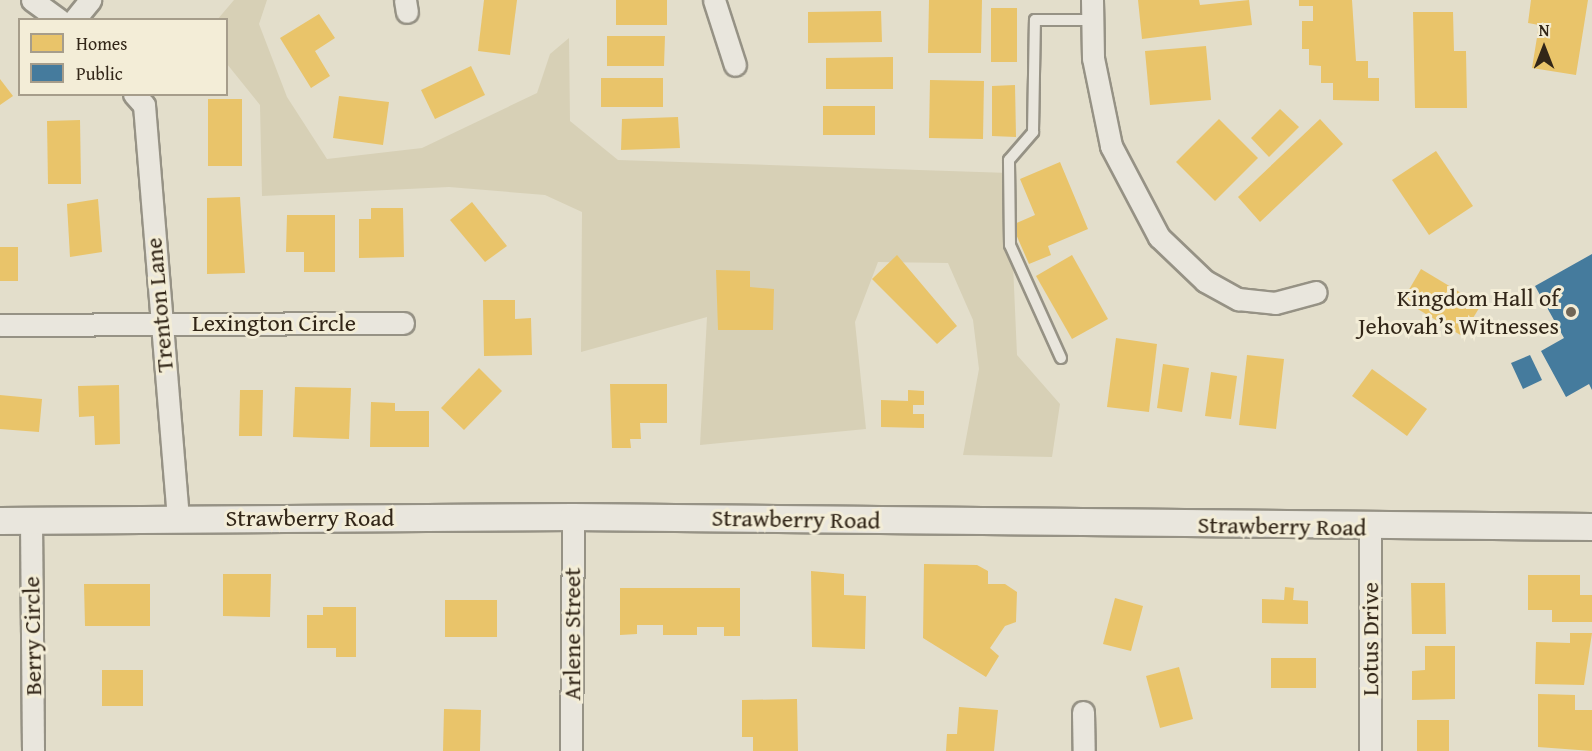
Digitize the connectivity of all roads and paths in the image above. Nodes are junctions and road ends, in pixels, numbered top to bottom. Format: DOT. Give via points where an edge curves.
graph roads {
  1 [pos="32,0"];
  2 [pos="90,0"];
  3 [pos="714,0"];
  4 [pos="1092,10"];
  5 [pos="57,18"];
  6 [pos="76,18"];
  7 [pos="735,65"];
  8 [pos="136,96"];
  9 [pos="1316,292"];
  10 [pos="160,323"];
  11 [pos="403,324"];
  12 [pos="0,325"];
  13 [pos="1061,358"];
  14 [pos="573,517"];
  15 [pos="178,519"];
  16 [pos="31,520"];
  17 [pos="0,521"];
  18 [pos="1370,527"];
  19 [pos="1592,527"];
  20 [pos="1083,712"];
  21 [pos="33,751"];
  22 [pos="571,751"];
  23 [pos="1084,751"];
  24 [pos="1370,751"];
  1 -- 5 [label="street"];
  2 -- 6 [label="street"];
  3 -- 7 [label="street"];
  4 -- 9 [label="street" via="1093,58 1112,146 1159,237 1205,281 1238,299 1275,303"];
  4 -- 13 [label="lane" via="1035,20 1033,132 1009,159 1010,245"];
  8 -- 10 [label="street, Trenton Lane" via="144,105"];
  10 -- 11 [label="street, Lexington Circle"];
  10 -- 12 [label="street, Lexington Circle"];
  10 -- 15 [label="street, Trenton Lane"];
  14 -- 15 [label="street, Strawberry Road"];
  14 -- 18 [label="street, Strawberry Road"];
  14 -- 22 [label="street, Arlene Street"];
  15 -- 16 [label="street, Strawberry Road"];
  16 -- 17 [label="street, Strawberry Road"];
  16 -- 21 [label="street, Berry Circle"];
  18 -- 19 [label="street, Strawberry Road"];
  18 -- 24 [label="street, Lotus Drive"];
  20 -- 23 [label="street"];
}
